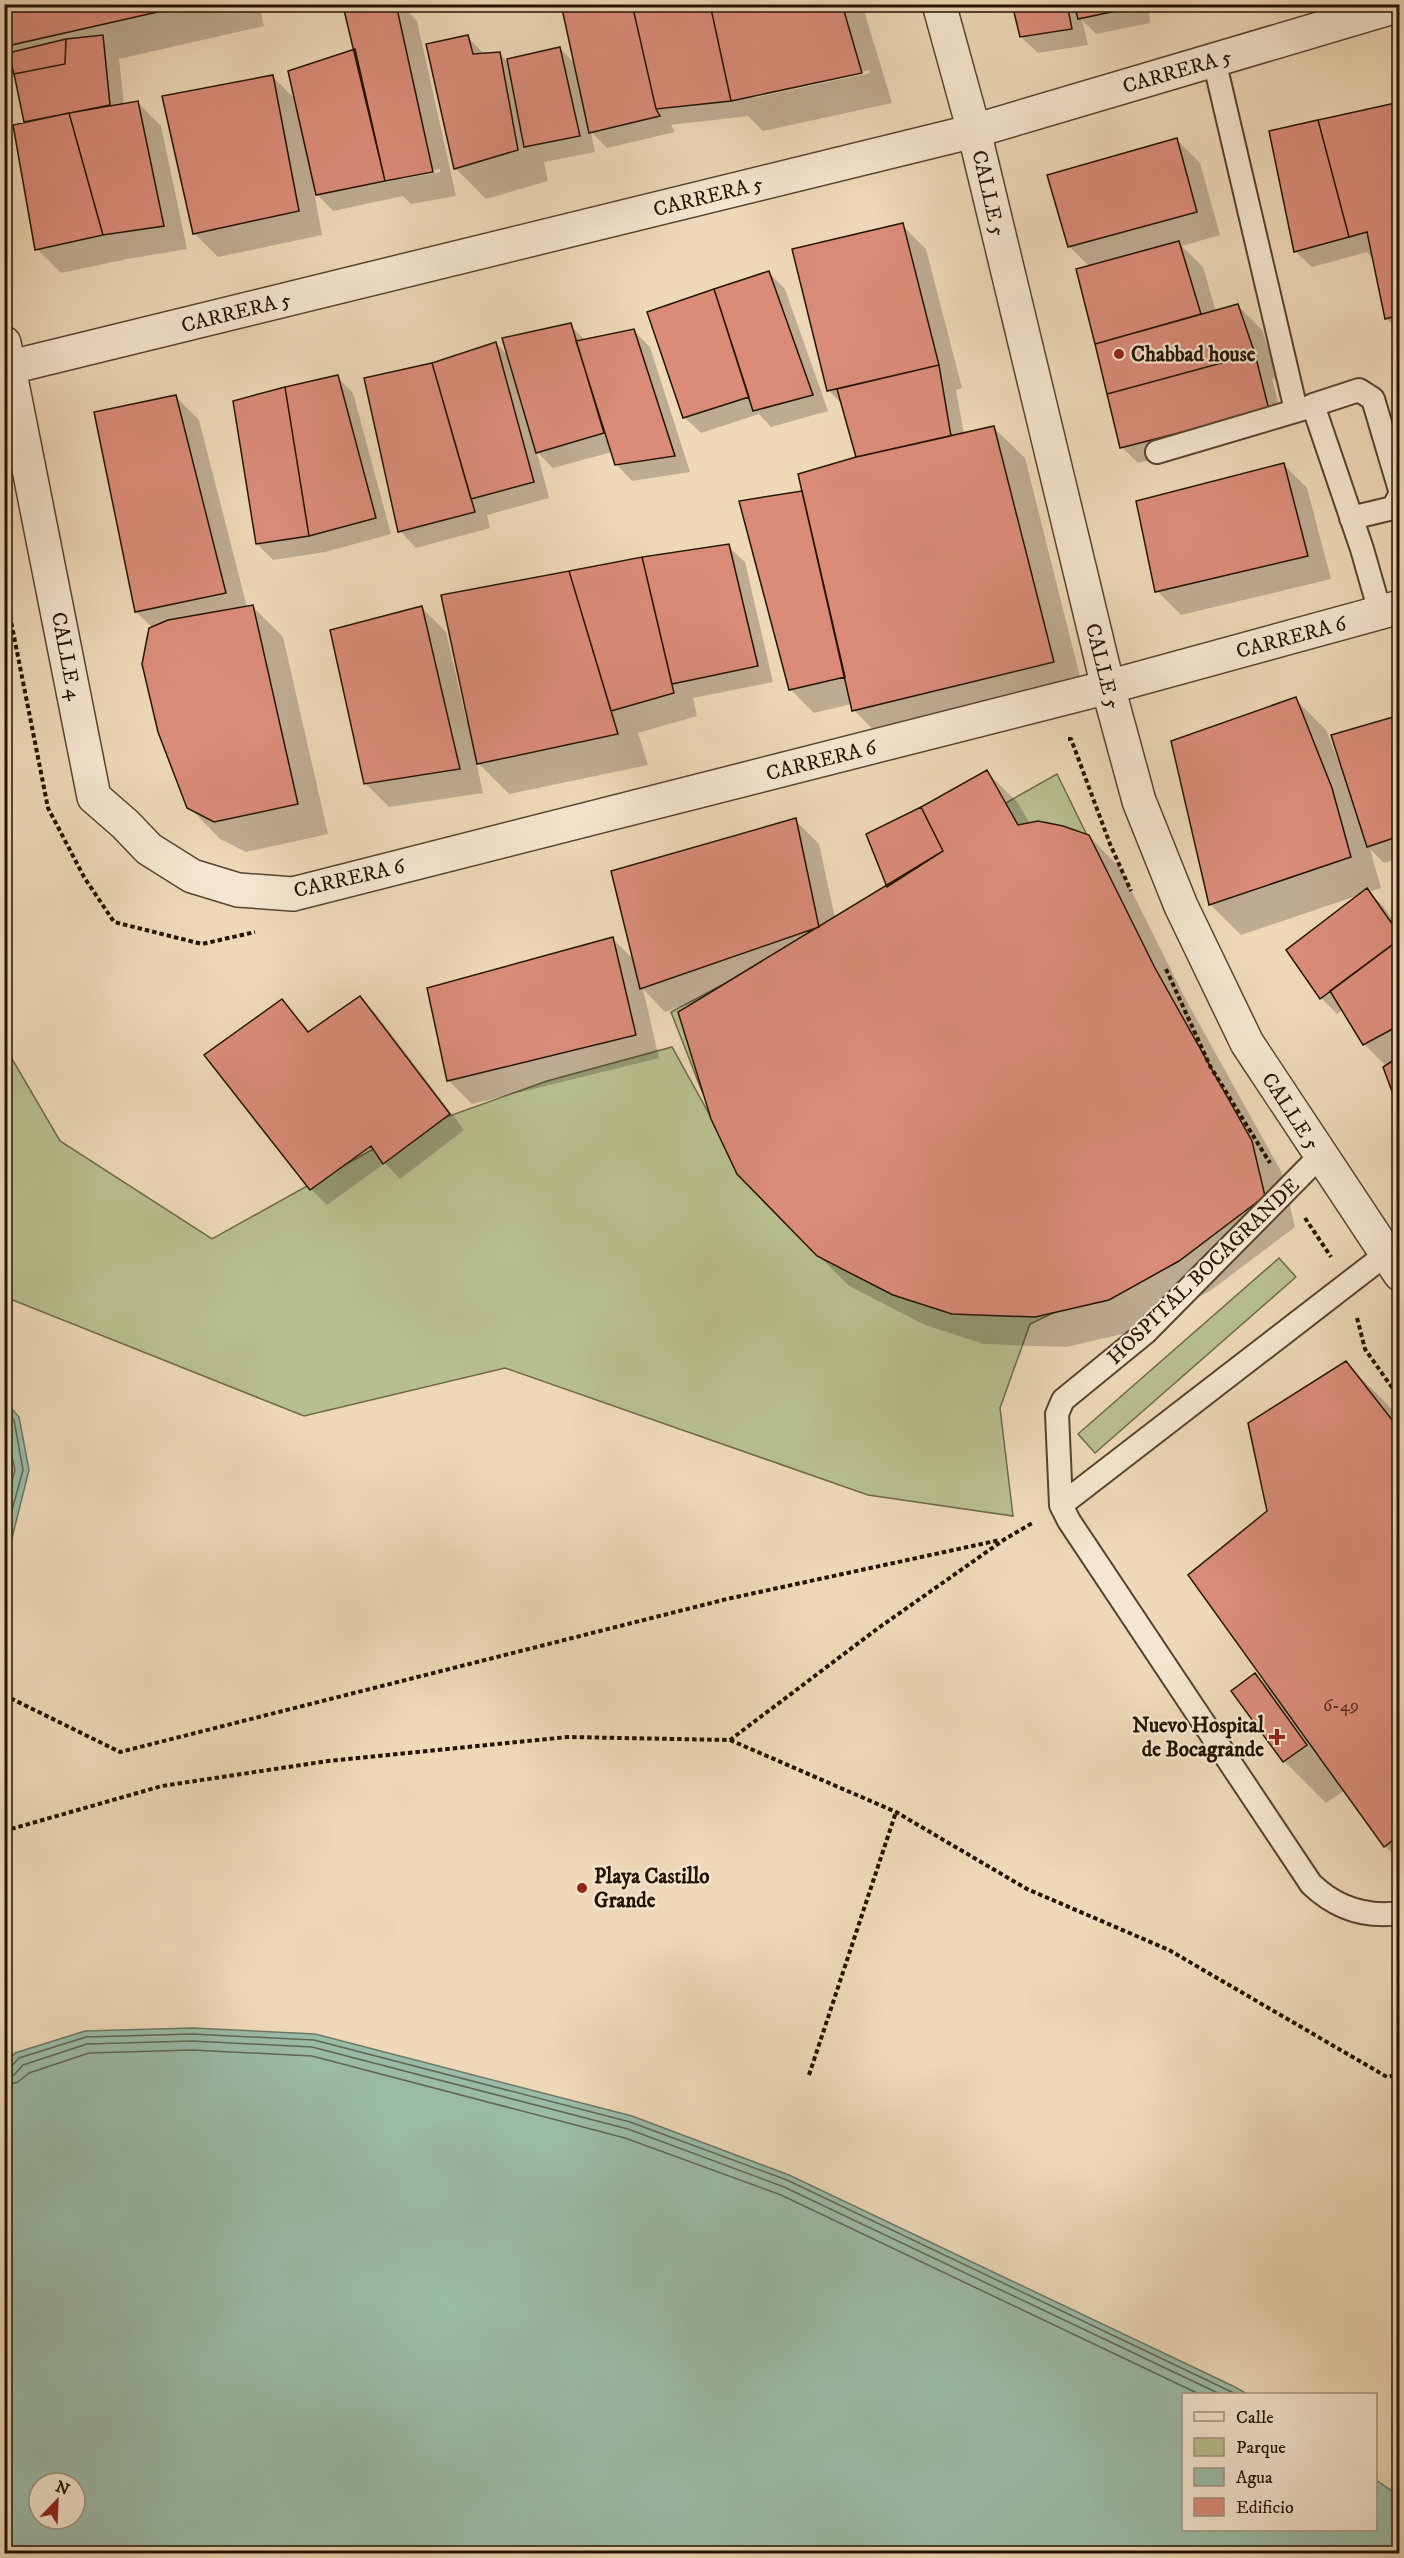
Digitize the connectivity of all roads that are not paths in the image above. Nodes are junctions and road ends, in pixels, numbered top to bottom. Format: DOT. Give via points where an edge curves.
graph roads {
  1 [pos="939,4"];
  2 [pos="1400,5"];
  3 [pos="1214,60"];
  4 [pos="974,131"];
  5 [pos="8,355"];
  6 [pos="1304,408"];
  7 [pos="1157,452"];
  8 [pos="1400,490"];
  9 [pos="1400,495"];
  10 [pos="1351,518"];
  11 [pos="1390,610"];
  12 [pos="1108,687"];
  13 [pos="238,890"];
  14 [pos="1320,1156"];
  15 [pos="1392,1264"];
  16 [pos="1061,1505"];
  17 [pos="1400,1913"];
  1 -- 4 [label="street, CALLE 5"];
  2 -- 3 [label="street, CARRERA 5"];
  3 -- 4 [label="street, CARRERA 5"];
  3 -- 6 [label="lane"];
  4 -- 5 [label="street, CARRERA 5"];
  4 -- 12 [label="street, CALLE 5"];
  5 -- 13 [label="street, CALLE 4" via="94,797 157,855 192,876"];
  6 -- 7 [label="lane"];
  6 -- 8 [label="lane" via="1359,390 1373,399"];
  6 -- 10 [label="lane"];
  9 -- 10 [label="lane" via="1393,508"];
  10 -- 11 [label="lane"];
  11 -- 12 [label="street, CARRERA 6"];
  12 -- 13 [label="street, CARRERA 6" via="293,894"];
  12 -- 14 [label="street, CALLE 5" via="1139,801 1181,906 1247,1043"];
  14 -- 15 [label="street, CALLE 5"];
  14 -- 16 [label="lane, HOSPITAL BOCAGRANDE" via="1144,1333 1063,1401 1057,1414"];
  15 -- 16 [label="lane"];
  16 -- 17 [label="lane, HOSPITAL BOCAGRANDE" via="1311,1884 1354,1911"];
}
